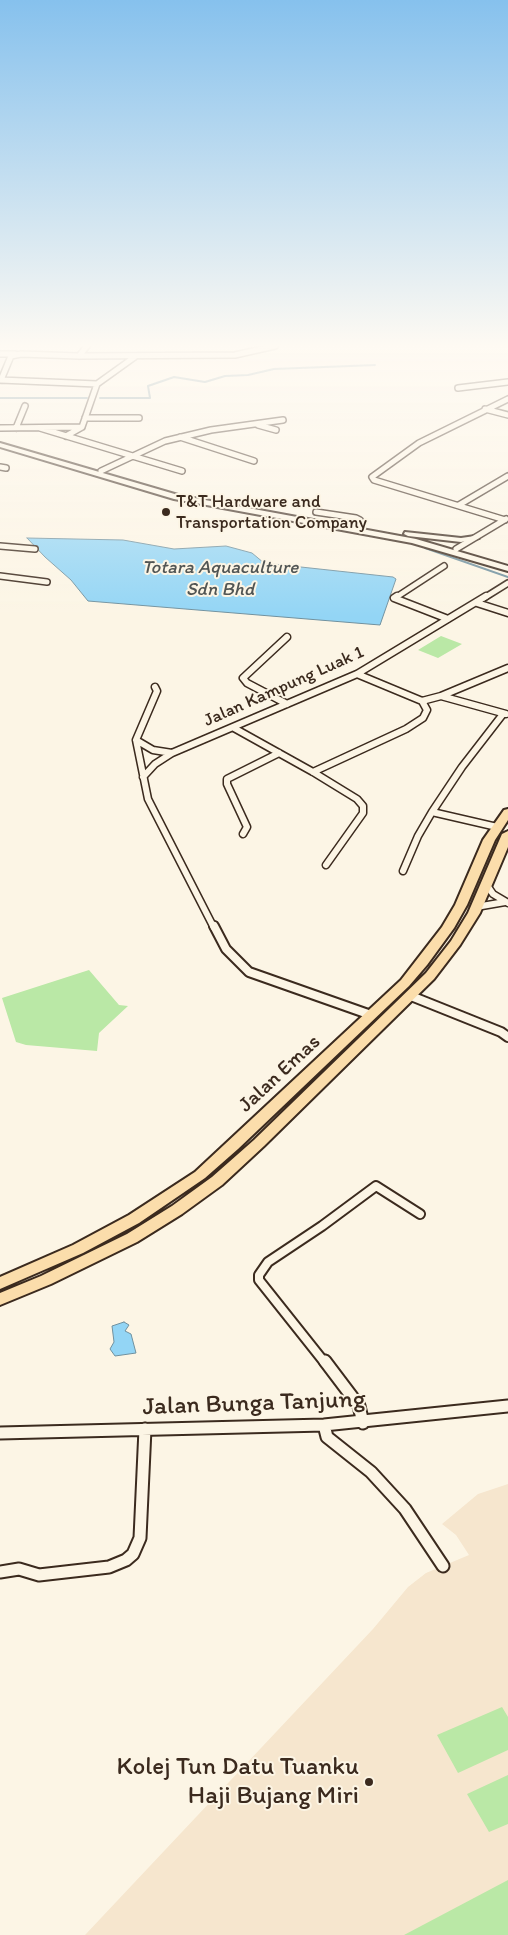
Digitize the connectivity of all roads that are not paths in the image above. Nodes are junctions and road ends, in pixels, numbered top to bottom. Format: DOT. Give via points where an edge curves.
graph roads {
  1 [pos="67,436"];
  2 [pos="184,436"];
  3 [pos="433,436"];
  4 [pos="180,437"];
  5 [pos="0,440"];
  6 [pos="0,445"];
  7 [pos="133,457"];
  8 [pos="254,461"];
  9 [pos="101,471"];
  10 [pos="182,471"];
  11 [pos="508,476"];
  12 [pos="459,505"];
  13 [pos="316,512"];
  14 [pos="506,519"];
  15 [pos="357,525"];
  16 [pos="394,532"];
  17 [pos="473,539"];
  18 [pos="0,546"];
  19 [pos="35,548"];
  20 [pos="457,551"];
  21 [pos="476,554"];
  22 [pos="508,564"];
  23 [pos="444,566"];
  24 [pos="508,569"];
  25 [pos="0,576"];
  26 [pos="47,582"];
  27 [pos="508,583"];
  28 [pos="477,603"];
  29 [pos="508,613"];
  30 [pos="448,619"];
  31 [pos="287,637"];
  32 [pos="508,668"];
  33 [pos="357,674"];
  34 [pos="155,687"];
  35 [pos="441,696"];
  36 [pos="422,701"];
  37 [pos="287,704"];
  38 [pos="506,714"];
  39 [pos="234,728"];
  40 [pos="136,740"];
  41 [pos="172,753"];
  42 [pos="279,754"];
  43 [pos="313,772"];
  44 [pos="144,777"];
  45 [pos="432,812"];
  46 [pos="508,812"];
  47 [pos="502,830"];
  48 [pos="243,834"];
  49 [pos="326,865"];
  50 [pos="403,871"];
  51 [pos="486,884"];
  52 [pos="506,902"];
  53 [pos="476,907"];
  54 [pos="411,996"];
  55 [pos="371,1015"];
  56 [pos="508,1037"];
  57 [pos="420,1214"];
  58 [pos="0,1282"];
  59 [pos="0,1299"];
  60 [pos="508,1406"];
  61 [pos="363,1423"];
  62 [pos="324,1426"];
  63 [pos="145,1430"];
  64 [pos="0,1433"];
  65 [pos="443,1566"];
  66 [pos="0,1572"];
  1 -- 7 [label="street"];
  2 -- 4 [label="street"];
  3 -- 12 [label="street" via="372,477"];
  4 -- 7 [label="street"];
  4 -- 8 [label="street"];
  5 -- 9 [label="street"];
  6 -- 20 [label="street" via="177,497 377,533"];
  7 -- 9 [label="street"];
  7 -- 10 [label="street"];
  9 -- 15 [label="street" via="187,494"];
  11 -- 12 [label="street"];
  12 -- 14 [label="street"];
  13 -- 15 [label="street" via="360,519"];
  14 -- 17 [label="street"];
  15 -- 16 [label="street"];
  16 -- 17 [label="street"];
  16 -- 20 [label="street"];
  17 -- 20 [label="street"];
  17 -- 21 [label="street" via="472,548"];
  18 -- 19 [label="street"];
  20 -- 21 [label="street"];
  20 -- 24 [label="street"];
  21 -- 22 [label="street"];
  23 -- 30 [label="street" via="394,598"];
  25 -- 26 [label="street"];
  27 -- 28 [label="street, Jalan Kampung Luak 1"];
  28 -- 29 [label="street"];
  28 -- 30 [label="street, Jalan Kampung Luak 1"];
  30 -- 33 [label="street, Jalan Kampung Luak 1"];
  31 -- 37 [label="street" via="243,678"];
  32 -- 35 [label="street"];
  33 -- 36 [label="street"];
  33 -- 37 [label="street, Jalan Kampung Luak 1"];
  34 -- 40 [label="street" via="158,692"];
  35 -- 36 [label="street"];
  35 -- 38 [label="street"];
  36 -- 43 [label="street" via="427,710 423,718"];
  37 -- 39 [label="street, Jalan Kampung Luak 1"];
  38 -- 45 [label="street" via="462,767"];
  39 -- 41 [label="street, Jalan Kampung Luak 1"];
  39 -- 42 [label="street"];
  40 -- 41 [label="street" via="153,750"];
  40 -- 44 [label="street"];
  41 -- 44 [label="street, Jalan Kampung Luak 1" via="155,764"];
  42 -- 43 [label="street"];
  42 -- 48 [label="street" via="228,779 227,784 247,827"];
  43 -- 49 [label="street" via="363,806 363,813"];
  44 -- 55 [label="street" via="148,799 163,830 233,958 249,972"];
  45 -- 47 [label="street"];
  45 -- 50 [label="street"];
  46 -- 47 [label="main road, Jalan Emas"];
  47 -- 51 [label="main road, Jalan Emas"];
  47 -- 55 [label="main road, Jalan Emas" via="489,840 461,905 424,962"];
  51 -- 52 [label="street" via="488,890"];
  51 -- 53 [label="main road, Jalan Emas"];
  52 -- 53 [label="street"];
  53 -- 54 [label="main road, Jalan Emas" via="446,956"];
  54 -- 56 [label="street"];
  54 -- 59 [label="main road, Jalan Emas" via="218,1181 132,1238"];
  55 -- 58 [label="main road, Jalan Emas" via="193,1180 105,1236"];
  57 -- 61 [label="street" via="379,1183 268,1262 259,1275 259,1280 358,1406"];
  60 -- 61 [label="street, Jalan Bunga Tanjung"];
  61 -- 62 [label="street, Jalan Bunga Tanjung"];
  62 -- 63 [label="street, Jalan Bunga Tanjung"];
  62 -- 65 [label="street" via="327,1436 371,1472 399,1502"];
  63 -- 64 [label="street, Jalan Bunga Tanjung"];
  63 -- 66 [label="street" via="140,1538 133,1554 109,1567 39,1575 19,1569"];
}
